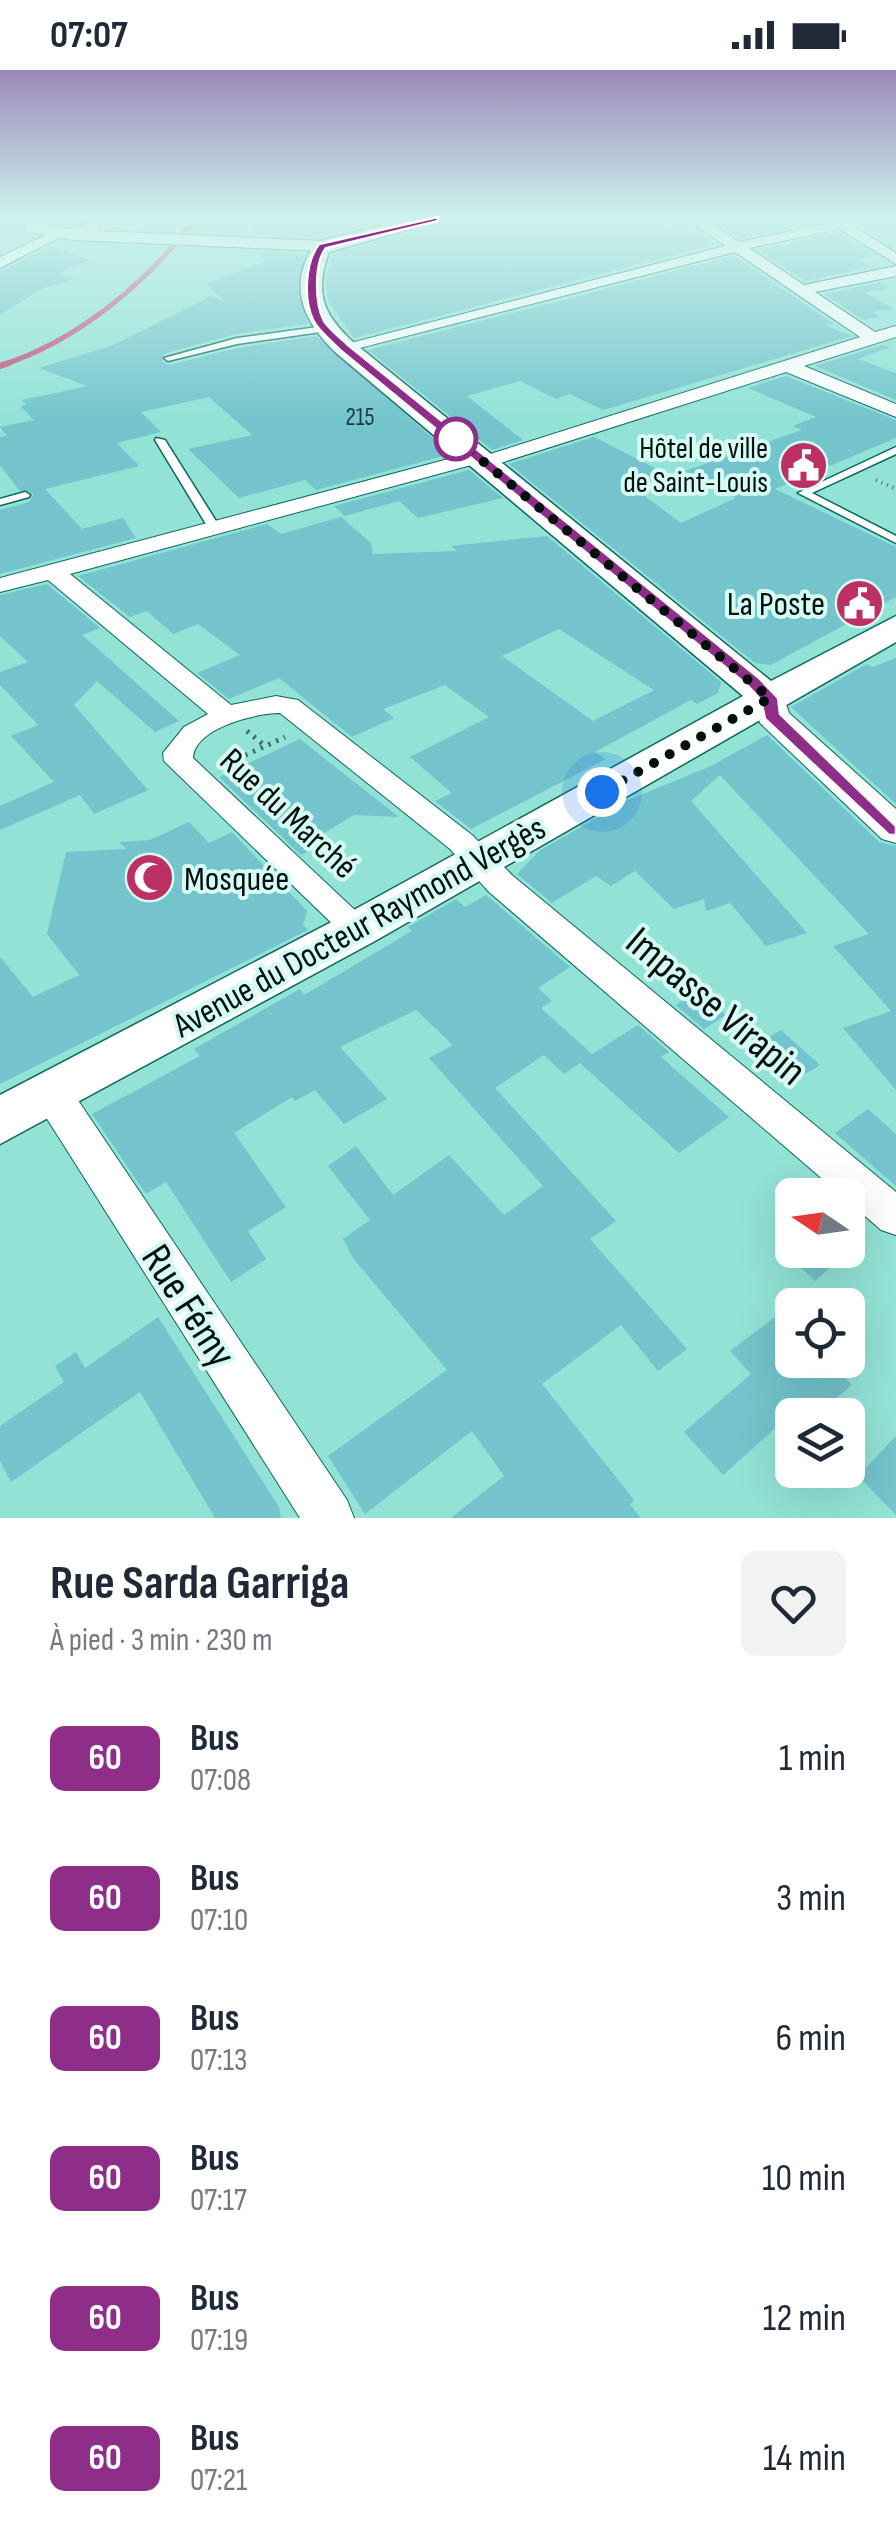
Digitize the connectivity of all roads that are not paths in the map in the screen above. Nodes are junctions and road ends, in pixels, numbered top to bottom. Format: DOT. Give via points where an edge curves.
graph roads {
  1 [pos="314,287"];
  2 [pos="565,287"];
  3 [pos="795,287"];
  4 [pos="817,287"];
  5 [pos="800,290"];
  6 [pos="896,331"];
  7 [pos="335,338"];
  8 [pos="873,338"];
  9 [pos="168,358"];
  10 [pos="785,365"];
  11 [pos="896,411"];
  12 [pos="160,440"];
  13 [pos="896,450"];
  14 [pos="481,459"];
  15 [pos="26,496"];
  16 [pos="0,502"];
  17 [pos="216,529"];
  18 [pos="896,540"];
  19 [pos="52,571"];
  20 [pos="0,585"];
  21 [pos="882,635"];
  22 [pos="770,698"];
  23 [pos="229,716"];
  24 [pos="896,830"];
  25 [pos="480,862"];
  26 [pos="358,930"];
  27 [pos="51,1092"];
  28 [pos="0,1121"];
  29 [pos="896,1217"];
  30 [pos="329,1518"];
  1 -- 7 [label="main road" via="314,311"];
  2 -- 7 [label="street"];
  3 -- 5 [label="street"];
  4 -- 5 [label="street"];
  5 -- 8 [label="street"];
  6 -- 8 [label="street"];
  7 -- 9 [label="lane" via="237,341"];
  7 -- 14 [label="main road"];
  8 -- 10 [label="street"];
  10 -- 11 [label="street"];
  10 -- 14 [label="street"];
  12 -- 17 [label="lane"];
  13 -- 18 [label="lane" via="803,493"];
  14 -- 17 [label="street"];
  14 -- 22 [label="main road"];
  15 -- 16 [label="lane"];
  17 -- 19 [label="street"];
  19 -- 20 [label="street"];
  19 -- 23 [label="street, Rue du Marché"];
  21 -- 22 [label="main road, Avenue du Docteur Raymond Vergès"];
  22 -- 24 [label="street" via="772,716"];
  22 -- 25 [label="main road, Avenue du Docteur Raymond Vergès"];
  23 -- 25 [label="street, Rue du Marché" via="253,705 288,706"];
  23 -- 26 [label="street, Rue du Marché" via="180,744 177,757"];
  25 -- 26 [label="main road, Avenue du Docteur Raymond Vergès"];
  25 -- 29 [label="street, Impasse Virapin"];
  26 -- 27 [label="main road, Avenue du Docteur Raymond Vergès"];
  27 -- 28 [label="main road, Avenue du Docteur Raymond Vergès"];
  27 -- 30 [label="street, Rue Fémy"];
}
